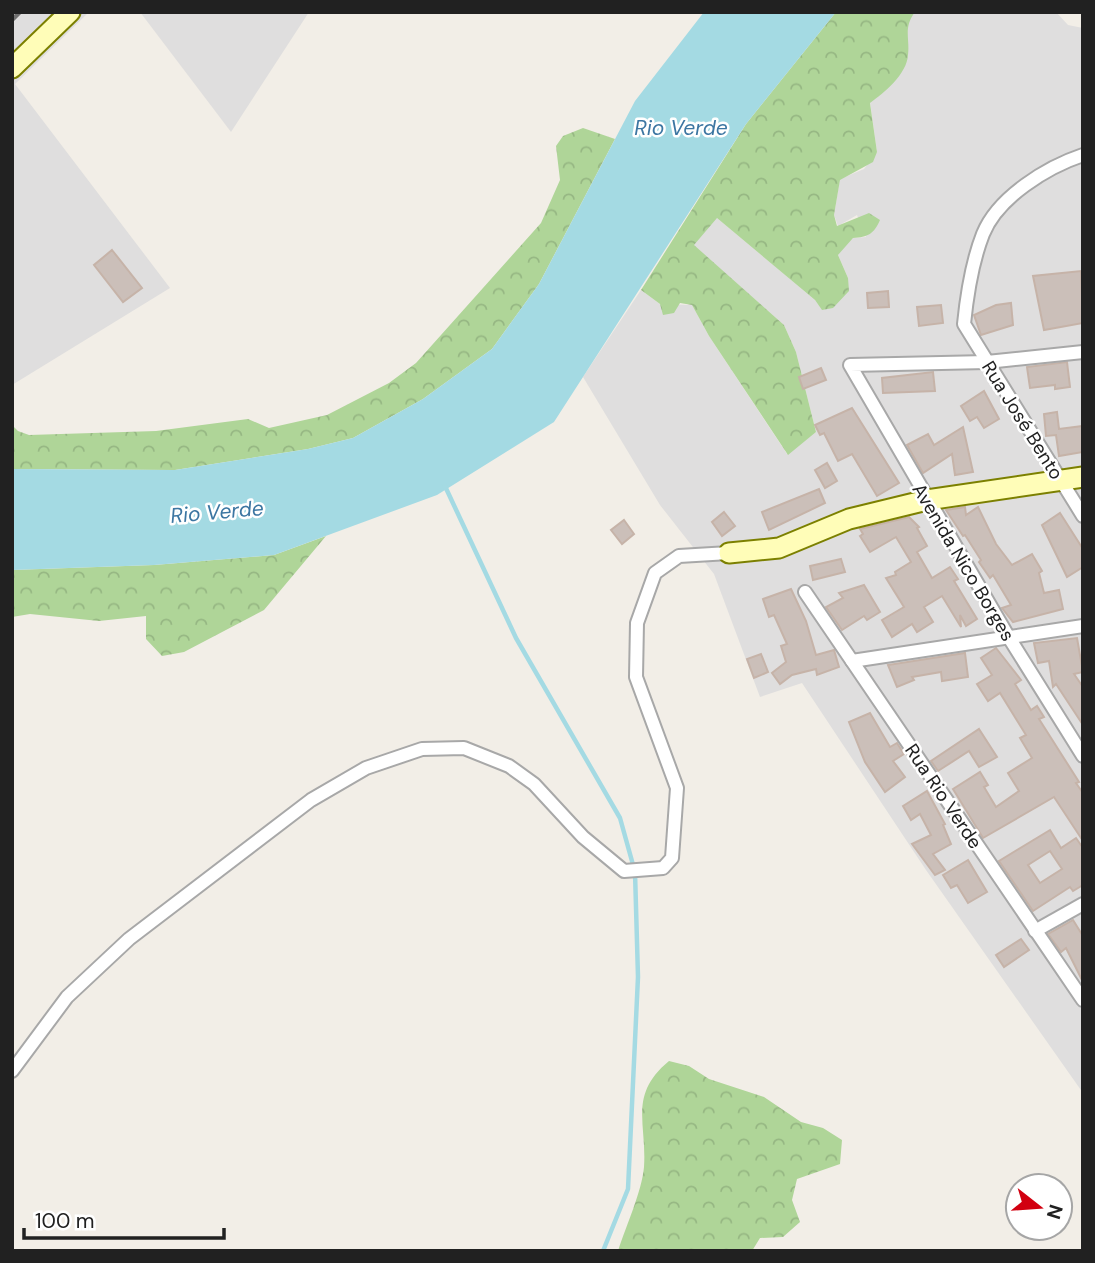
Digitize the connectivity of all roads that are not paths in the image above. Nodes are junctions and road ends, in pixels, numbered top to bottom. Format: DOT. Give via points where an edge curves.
graph roads {
  1 [pos="70,12"];
  2 [pos="12,68"];
  3 [pos="1083,155"];
  4 [pos="1083,352"];
  5 [pos="987,362"];
  6 [pos="1083,477"];
  7 [pos="1060,480"];
  8 [pos="927,500"];
  9 [pos="1083,516"];
  10 [pos="729,553"];
  11 [pos="805,592"];
  12 [pos="1083,626"];
  13 [pos="1008,636"];
  14 [pos="852,661"];
  15 [pos="1083,756"];
  16 [pos="1083,904"];
  17 [pos="1035,931"];
  18 [pos="1083,1000"];
  19 [pos="12,1071"];
  1 -- 2 [label="street"];
  3 -- 5 [label="street, Rua José Bento" via="1034,180 1001,206 983,232 964,324"];
  4 -- 5 [label="street"];
  5 -- 7 [label="street, Rua José Bento"];
  5 -- 8 [label="street, Avenida Nico Borges" via="850,365"];
  6 -- 7 [label="street"];
  7 -- 8 [label="street"];
  7 -- 9 [label="street, Rua José Bento"];
  8 -- 10 [label="street" via="849,519 779,548"];
  8 -- 13 [label="street, Avenida Nico Borges"];
  10 -- 19 [label="street" via="679,556 655,573 637,623 636,677 677,788 671,858 663,869 624,871 583,837 534,784 509,766 464,748 422,749 366,768 311,800 128,939 67,997"];
  11 -- 14 [label="street, Rua Rio Verde"];
  12 -- 13 [label="street"];
  13 -- 14 [label="street"];
  13 -- 15 [label="street, Avenida Nico Borges"];
  14 -- 17 [label="street, Rua Rio Verde"];
  16 -- 17 [label="street"];
  17 -- 18 [label="street, Rua Rio Verde"];
}
